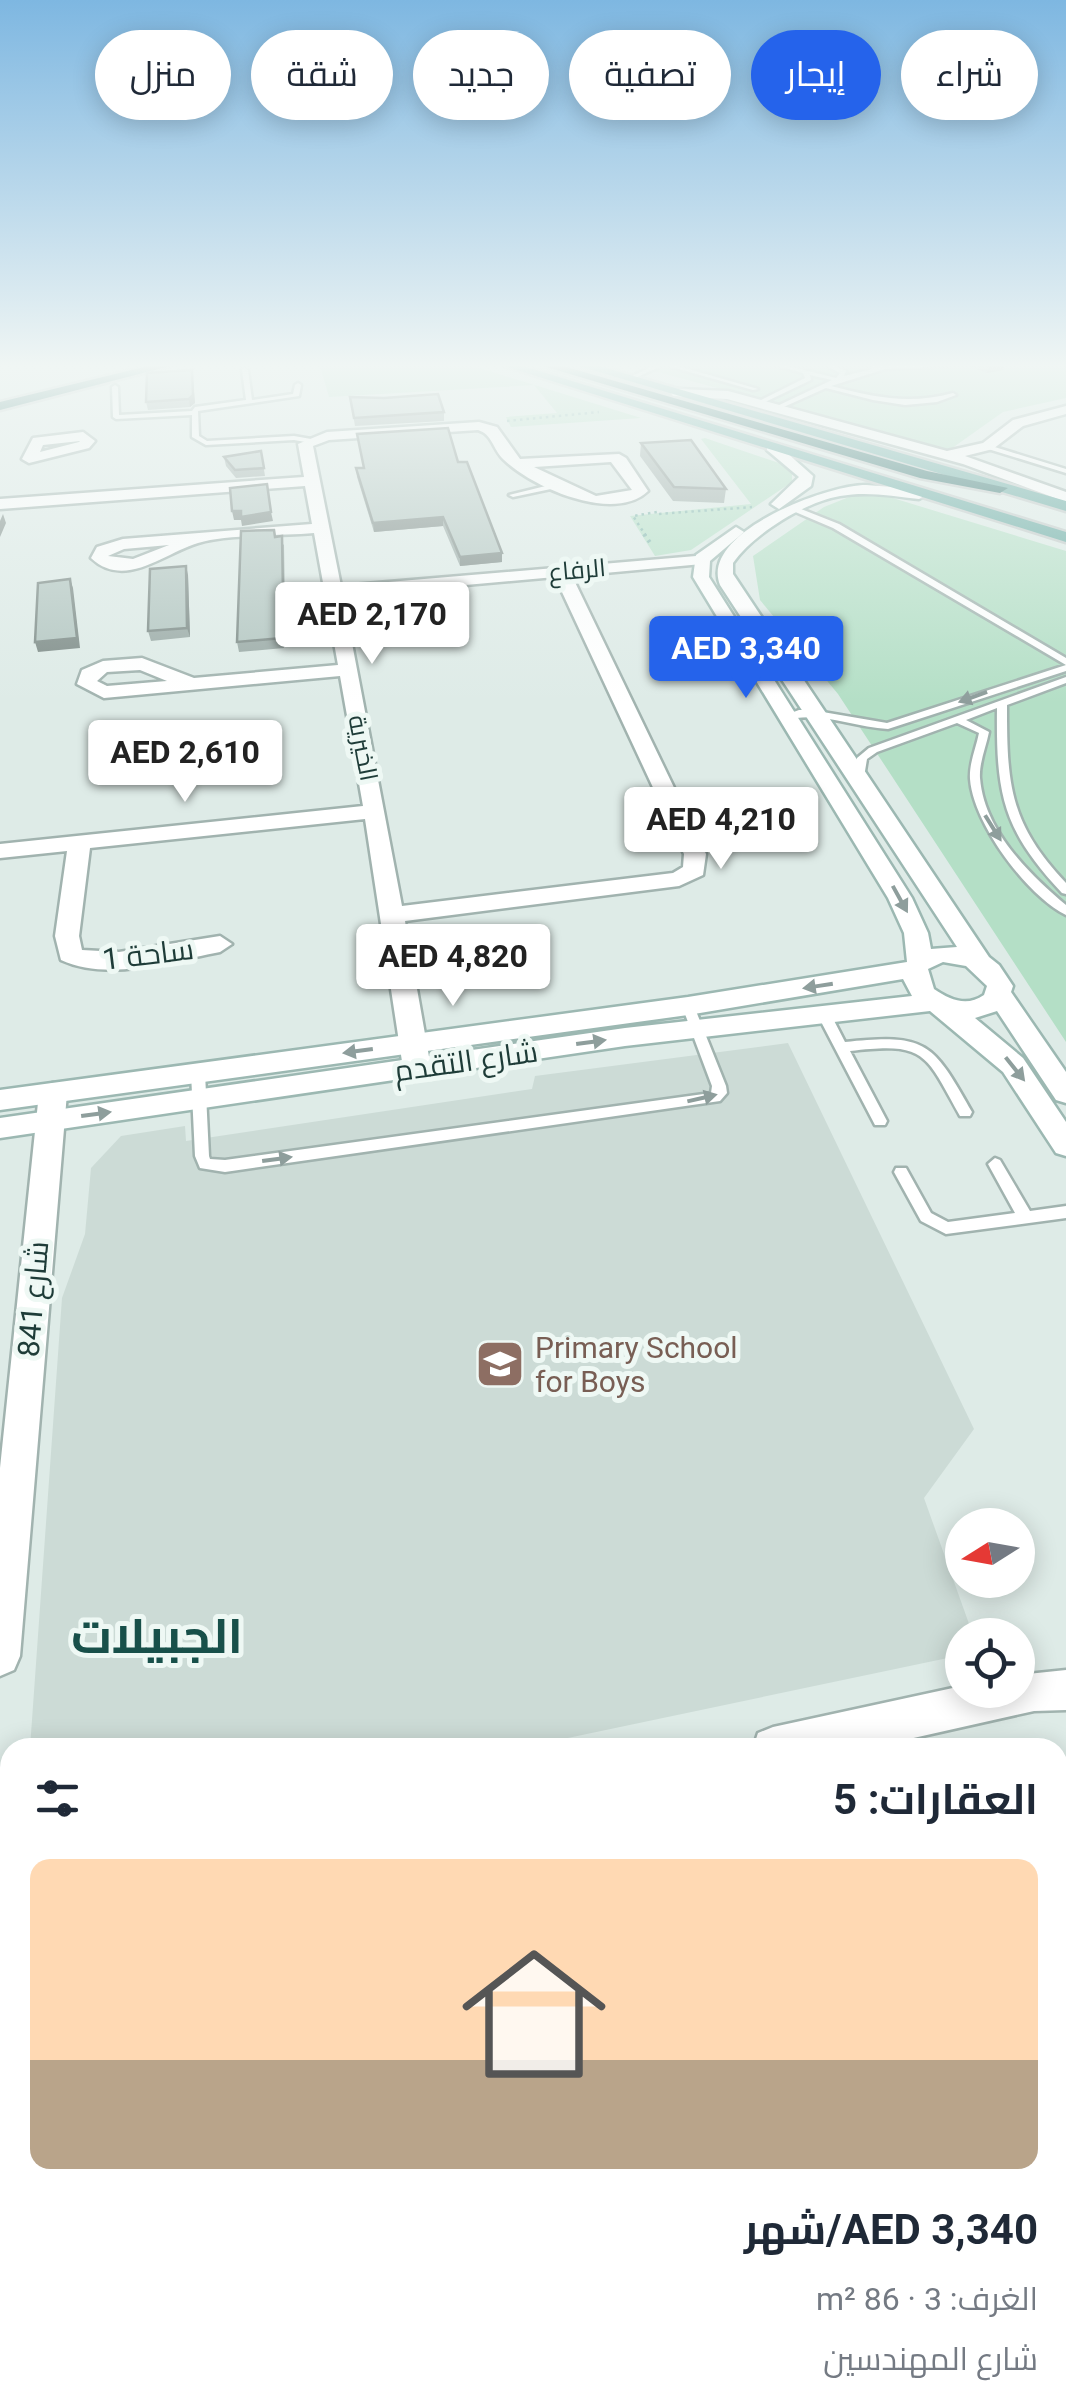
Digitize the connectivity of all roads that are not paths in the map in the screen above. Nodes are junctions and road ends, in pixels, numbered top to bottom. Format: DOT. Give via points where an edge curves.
graph roads {
  1 [pos="20,478"];
  2 [pos="160,478"];
  3 [pos="551,478"];
  4 [pos="630,478"];
  5 [pos="804,478"];
  6 [pos="870,478"];
  7 [pos="974,478"];
  8 [pos="992,478"];
  9 [pos="995,478"];
  10 [pos="998,480"];
  11 [pos="312,481"];
  12 [pos="562,484"];
  13 [pos="919,494"];
  14 [pos="512,495"];
  15 [pos="1066,497"];
  16 [pos="0,504"];
  17 [pos="1066,506"];
  18 [pos="786,507"];
  19 [pos="322,528"];
  20 [pos="1066,537"];
  21 [pos="194,538"];
  22 [pos="130,543"];
  23 [pos="702,559"];
  24 [pos="130,562"];
  25 [pos="561,571"];
  26 [pos="334,592"];
  27 [pos="123,665"];
  28 [pos="1066,665"];
  29 [pos="348,670"];
  30 [pos="1066,680"];
  31 [pos="192,684"];
  32 [pos="123,691"];
  33 [pos="1002,703"];
  34 [pos="814,711"];
  35 [pos="785,717"];
  36 [pos="956,719"];
  37 [pos="859,781"];
  38 [pos="374,811"];
  39 [pos="79,843"];
  40 [pos="0,852"];
  41 [pos="1066,890"];
  42 [pos="1066,911"];
  43 [pos="392,915"];
  44 [pos="220,944"];
  45 [pos="979,962"];
  46 [pos="917,966"];
  47 [pos="999,994"];
  48 [pos="940,1005"];
  49 [pos="823,1012"];
  50 [pos="693,1017"];
  51 [pos="840,1047"];
  52 [pos="415,1055"];
  53 [pos="199,1086"];
  54 [pos="1064,1087"];
  55 [pos="0,1100"];
  56 [pos="51,1107"];
  57 [pos="965,1112"];
  58 [pos="880,1121"];
  59 [pos="0,1128"];
  60 [pos="1066,1145"];
  61 [pos="995,1164"];
  62 [pos="901,1172"];
  63 [pos="1066,1212"];
  64 [pos="1026,1218"];
  65 [pos="0,1656"];
  66 [pos="1066,1690"];
  67 [pos="818,1738"];
  1 -- 16 [label="street"];
  2 -- 11 [label="street"];
  3 -- 12 [label="street"];
  4 -- 12 [label="street" via="639,494 594,500"];
  5 -- 18 [label="street"];
  6 -- 13 [label="main road"];
  7 -- 10 [label="highway"];
  8 -- 10 [label="main road"];
  9 -- 10 [label="street"];
  10 -- 15 [label="street"];
  10 -- 17 [label="main road"];
  11 -- 19 [label="street, الخيرية"];
  12 -- 14 [label="lane"];
  13 -- 18 [label="street" via="849,490"];
  13 -- 20 [label="main road"];
  18 -- 23 [label="street"];
  18 -- 28 [label="lane" via="836,526"];
  18 -- 34 [label="street" via="732,552 724,567 729,586"];
  19 -- 21 [label="street"];
  19 -- 26 [label="street, الخيرية"];
  21 -- 22 [label="street"];
  21 -- 24 [label="street" via="156,558"];
  22 -- 24 [label="street"];
  22 -- 24 [label="street" via="100,555 107,563"];
  23 -- 25 [label="street, الرفاع"];
  23 -- 35 [label="street" via="707,590"];
  25 -- 26 [label="street, الرفاع"];
  25 -- 43 [label="street" via="695,854 695,870 678,879"];
  26 -- 29 [label="street, الخيرية"];
  27 -- 31 [label="street" via="148,666"];
  27 -- 32 [label="street"];
  27 -- 32 [label="street" via="93,671 87,684 96,691"];
  28 -- 34 [label="lane, one-way" via="888,726"];
  29 -- 31 [label="street"];
  29 -- 38 [label="street, الخيرية"];
  30 -- 33 [label="lane"];
  31 -- 32 [label="street"];
  33 -- 36 [label="lane"];
  33 -- 41 [label="lane" via="1000,772 1009,811 1031,851"];
  34 -- 35 [label="lane"];
  34 -- 37 [label="street"];
  35 -- 46 [label="street, one-way" via="900,898 916,933"];
  36 -- 37 [label="lane" via="873,750 862,758"];
  36 -- 42 [label="lane, one-way" via="984,732 975,777 984,814 1016,860"];
  37 -- 45 [label="street"];
  38 -- 39 [label="street, الخيرية"];
  38 -- 43 [label="street, الخيرية"];
  39 -- 40 [label="street, الخيرية"];
  39 -- 44 [label="street, ساحة 1" via="68,936 77,960"];
  43 -- 52 [label="street, الخيرية"];
  45 -- 46 [label="street, شارع التقدم" via="953,954"];
  45 -- 47 [label="street" via="996,977"];
  46 -- 48 [label="street" via="916,986"];
  46 -- 50 [label="street, شارع التقدم, one-way"];
  47 -- 48 [label="street, شارع التقدم" via="985,1007"];
  47 -- 54 [label="street"];
  48 -- 49 [label="street, شارع التقدم"];
  48 -- 60 [label="street, one-way" via="1013,1065"];
  49 -- 50 [label="street, شارع التقدم"];
  49 -- 51 [label="lane"];
  50 -- 52 [label="street, شارع التقدم"];
  53 -- 50 [label="lane, one-way" via="202,1156 214,1166 706,1098 720,1093 720,1086"];
  51 -- 57 [label="lane" via="896,1041 917,1046 933,1056"];
  51 -- 58 [label="lane"];
  52 -- 53 [label="street, شارع التقدم"];
  53 -- 56 [label="street, شارع التقدم"];
  55 -- 56 [label="street, شارع التقدم"];
  56 -- 59 [label="street, شارع التقدم"];
  56 -- 65 [label="street, شارع 841"];
  61 -- 64 [label="lane"];
  62 -- 64 [label="lane" via="926,1217 946,1228"];
  63 -- 64 [label="lane"];
  66 -- 67 [label="street" via="1034,1691"];
}
